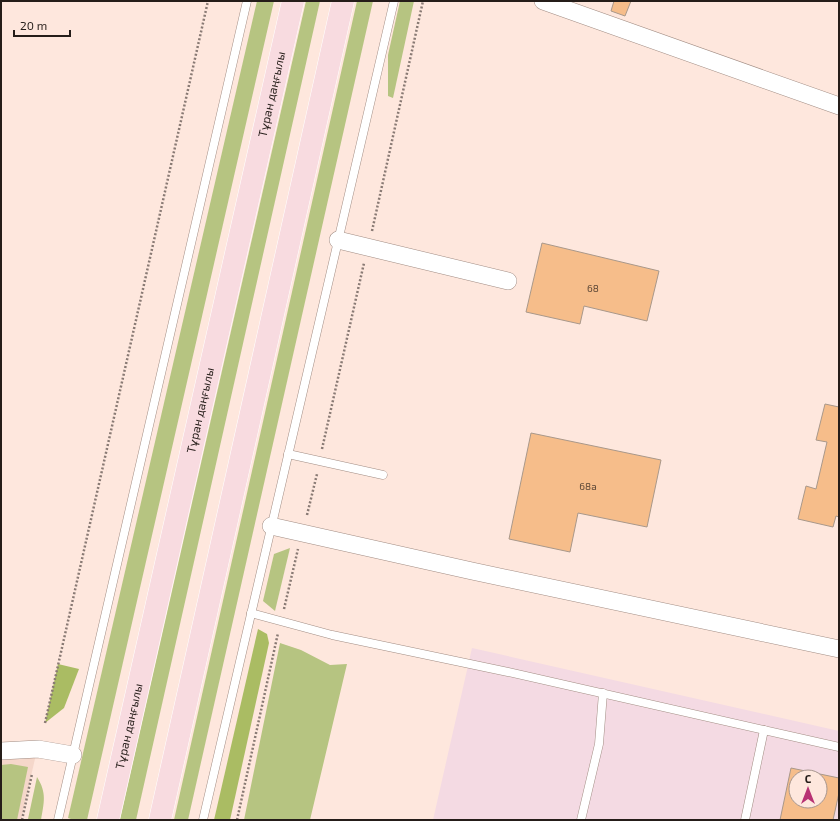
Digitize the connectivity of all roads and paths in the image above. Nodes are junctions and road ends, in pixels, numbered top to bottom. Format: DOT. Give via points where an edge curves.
graph roads {
  1 [pos="208,1"];
  2 [pos="247,1"];
  3 [pos="293,1"];
  4 [pos="343,1"];
  5 [pos="394,1"];
  6 [pos="423,1"];
  7 [pos="543,1"];
  8 [pos="839,106"];
  9 [pos="338,240"];
  10 [pos="368,247"];
  11 [pos="508,281"];
  12 [pos="288,454"];
  13 [pos="320,461"];
  14 [pos="383,475"];
  15 [pos="271,526"];
  16 [pos="302,534"];
  17 [pos="251,613"];
  18 [pos="281,621"];
  19 [pos="839,649"];
  20 [pos="602,693"];
  21 [pos="44,723"];
  22 [pos="764,730"];
  23 [pos="839,747"];
  24 [pos="1,751"];
  25 [pos="72,755"];
  26 [pos="32,774"];
  27 [pos="22,820"];
  28 [pos="58,820"];
  29 [pos="108,820"];
  30 [pos="160,820"];
  31 [pos="203,820"];
  32 [pos="237,820"];
  33 [pos="581,820"];
  34 [pos="745,820"];
  1 -- 21 [label="path"];
  2 -- 25 [label="lane"];
  3 -- 29 [label="main road, Тұран даңғылы"];
  4 -- 30 [label="main road"];
  5 -- 9 [label="lane"];
  6 -- 10 [label="path"];
  7 -- 8 [label="street"];
  9 -- 10 [label="street"];
  9 -- 12 [label="lane"];
  10 -- 11 [label="street"];
  10 -- 13 [label="path"];
  12 -- 13 [label="lane"];
  12 -- 15 [label="lane"];
  13 -- 14 [label="lane"];
  13 -- 16 [label="path"];
  15 -- 16 [label="street"];
  15 -- 17 [label="lane"];
  16 -- 18 [label="path"];
  16 -- 19 [label="street"];
  17 -- 18 [label="lane"];
  17 -- 31 [label="lane"];
  18 -- 20 [label="lane" via="332,635"];
  18 -- 32 [label="path"];
  20 -- 22 [label="lane"];
  20 -- 33 [label="lane" via="599,744"];
  22 -- 23 [label="lane"];
  22 -- 34 [label="lane"];
  24 -- 25 [label="street" via="38,749"];
  25 -- 28 [label="lane"];
  26 -- 27 [label="path"];
}
